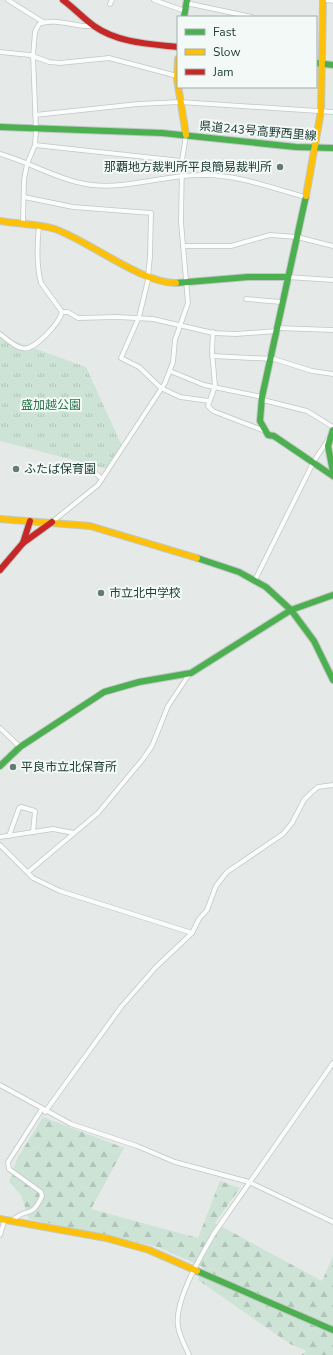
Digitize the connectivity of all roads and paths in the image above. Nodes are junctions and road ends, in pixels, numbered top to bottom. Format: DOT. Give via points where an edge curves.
graph roads {
  1 [pos="8,0"];
  2 [pos="154,0"];
  3 [pos="323,0"];
  4 [pos="326,0"];
  5 [pos="66,1"];
  6 [pos="186,1"];
  7 [pos="333,1"];
  8 [pos="184,14"];
  9 [pos="248,16"];
  10 [pos="43,22"];
  11 [pos="95,26"];
  12 [pos="319,33"];
  13 [pos="177,47"];
  14 [pos="0,52"];
  15 [pos="33,56"];
  16 [pos="319,63"];
  17 [pos="333,65"];
  18 [pos="177,76"];
  19 [pos="178,88"];
  20 [pos="180,102"];
  21 [pos="321,111"];
  22 [pos="333,112"];
  23 [pos="35,115"];
  24 [pos="0,127"];
  25 [pos="36,130"];
  26 [pos="186,135"];
  27 [pos="35,145"];
  28 [pos="313,148"];
  29 [pos="333,148"];
  30 [pos="0,154"];
  31 [pos="182,161"];
  32 [pos="27,164"];
  33 [pos="182,177"];
  34 [pos="24,197"];
  35 [pos="306,197"];
  36 [pos="0,221"];
  37 [pos="23,223"];
  38 [pos="39,226"];
  39 [pos="297,237"];
  40 [pos="183,246"];
  41 [pos="333,246"];
  42 [pos="148,276"];
  43 [pos="287,277"];
  44 [pos="333,280"];
  45 [pos="186,282"];
  46 [pos="246,298"];
  47 [pos="281,302"];
  48 [pos="62,312"];
  49 [pos="139,317"];
  50 [pos="181,324"];
  51 [pos="276,329"];
  52 [pos="333,330"];
  53 [pos="213,332"];
  54 [pos="0,334"];
  55 [pos="212,356"];
  56 [pos="271,359"];
  57 [pos="170,371"];
  58 [pos="333,374"];
  59 [pos="215,386"];
  60 [pos="161,388"];
  61 [pos="262,399"];
  62 [pos="209,401"];
  63 [pos="333,427"];
  64 [pos="333,430"];
  65 [pos="265,431"];
  66 [pos="328,439"];
  67 [pos="314,461"];
  68 [pos="79,465"];
  69 [pos="333,472"];
  70 [pos="333,476"];
  71 [pos="102,479"];
  72 [pos="0,519"];
  73 [pos="30,521"];
  74 [pos="52,522"];
  75 [pos="23,543"];
  76 [pos="0,570"];
  77 [pos="255,580"];
  78 [pos="333,594"];
  79 [pos="291,610"];
  80 [pos="190,672"];
  81 [pos="333,680"];
  82 [pos="0,728"];
  83 [pos="20,748"];
  84 [pos="0,766"];
  85 [pos="333,785"];
  86 [pos="33,832"];
  87 [pos="74,834"];
  88 [pos="9,836"];
  89 [pos="0,837"];
  90 [pos="0,845"];
  91 [pos="28,872"];
  92 [pos="192,933"];
  93 [pos="333,1063"];
  94 [pos="0,1085"];
  95 [pos="43,1110"];
  96 [pos="249,1182"];
  97 [pos="2,1219"];
  98 [pos="12,1220"];
  99 [pos="333,1222"];
  100 [pos="0,1235"];
  101 [pos="195,1270"];
  102 [pos="333,1330"];
  103 [pos="189,1355"];
  1 -- 10 [label="street"];
  2 -- 8 [label="street"];
  3 -- 12 [label="street"];
  4 -- 7 [label="street"];
  5 -- 11 [label="street"];
  6 -- 8 [label="street"];
  6 -- 9 [label="street"];
  10 -- 11 [label="street"];
  10 -- 15 [label="street" via="35,32"];
  11 -- 13 [label="street" via="118,37 152,45"];
  12 -- 16 [label="street"];
  14 -- 15 [label="street"];
  15 -- 18 [label="street" via="60,63 109,58"];
  15 -- 23 [label="street"];
  16 -- 17 [label="street"];
  16 -- 21 [label="street"];
  19 -- 20 [label="street, 県道243号高野西里線"];
  20 -- 21 [label="street"];
  20 -- 23 [label="street"];
  20 -- 26 [label="street, 県道243号高野西里線"];
  21 -- 22 [label="street"];
  21 -- 28 [label="street"];
  23 -- 25 [label="street"];
  24 -- 25 [label="street"];
  25 -- 26 [label="street"];
  25 -- 27 [label="street"];
  26 -- 28 [label="street, 県道243号高野西里線" via="283,147"];
  26 -- 31 [label="street"];
  27 -- 31 [label="street"];
  27 -- 32 [label="street"];
  28 -- 29 [label="street, 県道243号高野西里線"];
  28 -- 35 [label="street"];
  30 -- 32 [label="street"];
  31 -- 33 [label="street"];
  32 -- 33 [label="street" via="65,179 94,185 130,185"];
  32 -- 34 [label="street"];
  33 -- 35 [label="street" via="228,177"];
  33 -- 40 [label="street"];
  34 -- 37 [label="street"];
  34 -- 42 [label="street" via="73,207 151,213"];
  35 -- 39 [label="street"];
  36 -- 37 [label="street"];
  37 -- 38 [label="street"];
  38 -- 42 [label="street" via="73,237"];
  38 -- 48 [label="street" via="37,252 41,283"];
  39 -- 40 [label="street" via="270,235 231,246"];
  39 -- 41 [label="street"];
  39 -- 43 [label="street"];
  40 -- 45 [label="street"];
  42 -- 45 [label="street" via="173,283"];
  42 -- 49 [label="street"];
  43 -- 44 [label="street"];
  43 -- 45 [label="street"];
  43 -- 47 [label="street"];
  45 -- 50 [label="street" via="188,303"];
  46 -- 47 [label="street"];
  47 -- 51 [label="street"];
  48 -- 49 [label="street" via="68,312 78,318"];
  48 -- 54 [label="street" via="50,330 30,349 19,347"];
  49 -- 50 [label="street"];
  49 -- 60 [label="street" via="121,358 139,367"];
  50 -- 53 [label="street"];
  50 -- 57 [label="street" via="175,340"];
  51 -- 52 [label="street"];
  51 -- 53 [label="street" via="236,334"];
  51 -- 56 [label="street"];
  53 -- 55 [label="street"];
  55 -- 56 [label="street"];
  55 -- 59 [label="street"];
  56 -- 58 [label="street" via="312,371"];
  56 -- 61 [label="street"];
  57 -- 59 [label="street" via="192,381"];
  57 -- 60 [label="street"];
  59 -- 61 [label="street"];
  59 -- 62 [label="street"];
  60 -- 62 [label="street" via="180,398"];
  60 -- 71 [label="street"];
  61 -- 63 [label="street" via="307,411"];
  61 -- 65 [label="street" via="260,421"];
  62 -- 65 [label="street" via="210,409"];
  64 -- 66 [label="street"];
  65 -- 67 [label="street"];
  66 -- 67 [label="street"];
  66 -- 69 [label="street" via="326,449"];
  67 -- 70 [label="street"];
  67 -- 77 [label="street"];
  68 -- 71 [label="street" via="93,471"];
  71 -- 74 [label="street" via="90,493"];
  72 -- 73 [label="street"];
  73 -- 74 [label="street"];
  73 -- 75 [label="street"];
  74 -- 75 [label="street"];
  74 -- 77 [label="street" via="90,526 121,534 217,564"];
  75 -- 76 [label="street"];
  77 -- 79 [label="street"];
  78 -- 79 [label="street"];
  79 -- 80 [label="street"];
  79 -- 81 [label="street" via="314,641"];
  80 -- 83 [label="street" via="104,692"];
  80 -- 87 [label="street" via="168,706 152,746 143,759 98,813"];
  82 -- 83 [label="street"];
  83 -- 84 [label="street"];
  85 -- 92 [label="street" via="318,787 304,800 292,824 283,834 227,872 216,886 207,910"];
  86 -- 87 [label="street" via="58,829"];
  86 -- 88 [label="street"];
  86 -- 88 [label="street" via="35,811 22,807 18,808"];
  87 -- 91 [label="street"];
  88 -- 89 [label="street"];
  90 -- 91 [label="street"];
  91 -- 92 [label="street" via="37,880 60,891"];
  92 -- 95 [label="street" via="156,967 121,1007"];
  93 -- 96 [label="street"];
  94 -- 95 [label="street"];
  95 -- 96 [label="street" via="82,1129 131,1144 175,1162"];
  95 -- 98 [label="street" via="8,1162 9,1169 41,1192 42,1196 33,1212 19,1214"];
  96 -- 99 [label="street"];
  96 -- 101 [label="street" via="213,1235"];
  97 -- 98 [label="street"];
  97 -- 100 [label="street"];
  98 -- 101 [label="street" via="113,1240 149,1250"];
  101 -- 102 [label="street"];
  101 -- 103 [label="street" via="183,1296 177,1325"];
}
